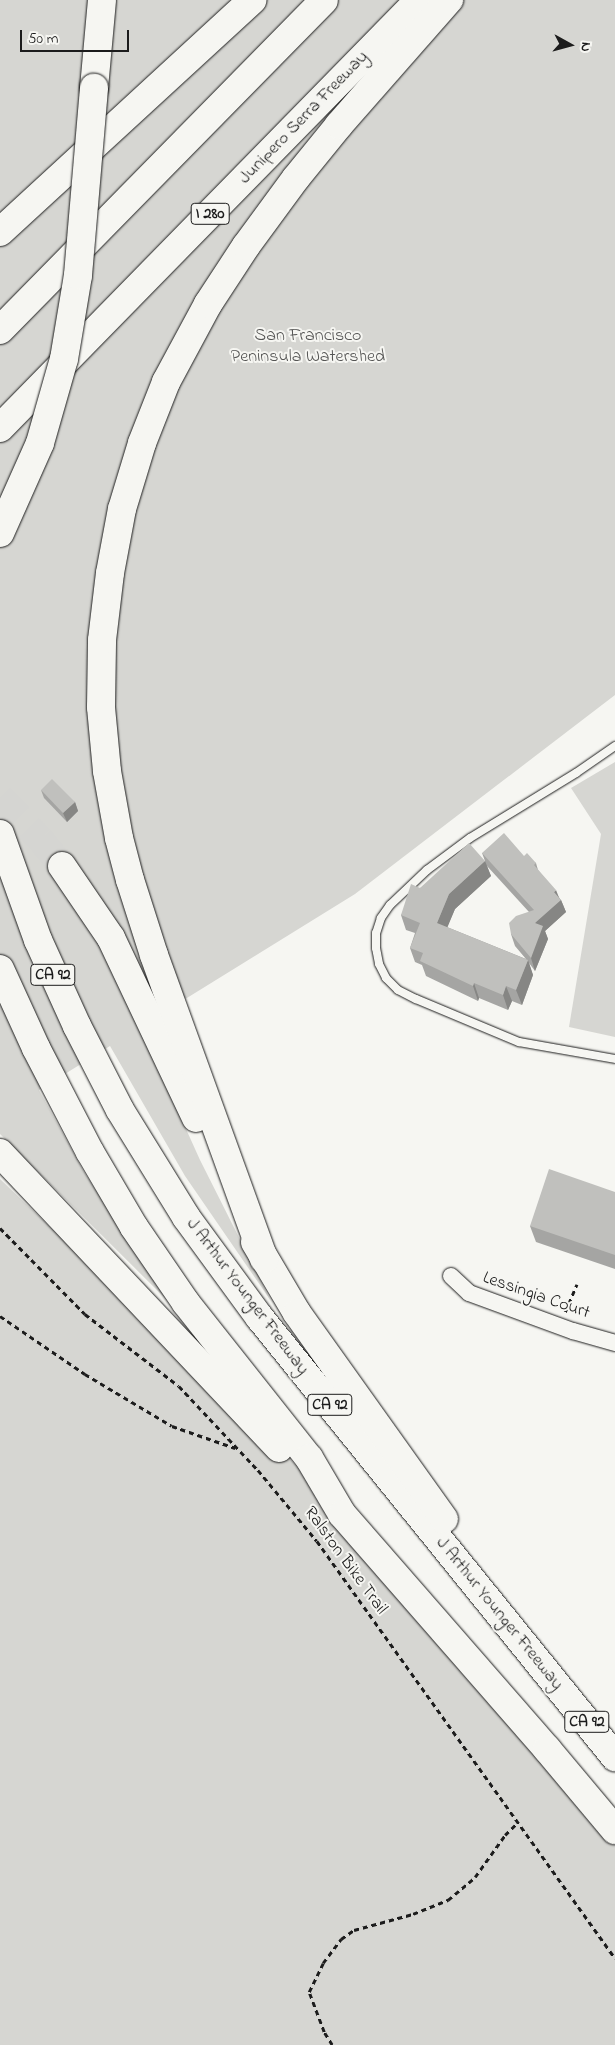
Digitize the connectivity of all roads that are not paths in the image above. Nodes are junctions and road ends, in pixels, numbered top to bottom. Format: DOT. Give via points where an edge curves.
graph roads {
  1 [pos="102,0"];
  2 [pos="252,0"];
  3 [pos="324,0"];
  4 [pos="420,0"];
  5 [pos="449,0"];
  6 [pos="0,232"];
  7 [pos="7,322"];
  8 [pos="0,428"];
  9 [pos="0,533"];
  10 [pos="615,746"];
  11 [pos="0,834"];
  12 [pos="62,866"];
  13 [pos="0,969"];
  14 [pos="615,1059"];
  15 [pos="0,1153"];
  16 [pos="0,1179"];
  17 [pos="264,1259"];
  18 [pos="451,1276"];
  19 [pos="615,1343"];
  20 [pos="182,1347"];
  21 [pos="342,1514"];
  22 [pos="558,1687"];
  23 [pos="615,1757"];
  24 [pos="615,1830"];
  1 -- 9 [label="highway, bridge" via="78,275 66,352 40,443"];
  2 -- 6 [label="highway"];
  3 -- 7 [label="highway"];
  4 -- 8 [label="highway, Junipero Serra Freeway / I 280"];
  5 -- 17 [label="highway" via="307,165 246,246 204,310 166,382 142,443 122,509 110,573 102,640 101,706 107,771 119,838 154,956"];
  10 -- 14 [label="lane" via="470,838 427,870 390,905 376,933 379,964 386,978 398,990 416,1000 519,1042"];
  11 -- 22 [label="highway, J Arthur Younger Freeway / CA 92" via="38,940 77,1026 120,1110 169,1191 260,1318"];
  12 -- 17 [label="highway" via="94,911 125,965"];
  13 -- 21 [label="highway, CA 92" via="55,1087 134,1227 203,1326 309,1458"];
  15 -- 20 [label="highway"];
  16 -- 20 [label="highway"];
  17 -- 22 [label="highway" via="320,1346 546,1656"];
  18 -- 19 [label="street, Lessingia Court" via="469,1293"];
  20 -- 21 [label="highway"];
  21 -- 24 [label="highway, CA 92"];
  22 -- 23 [label="highway, J Arthur Younger Freeway / CA 92"];
}
